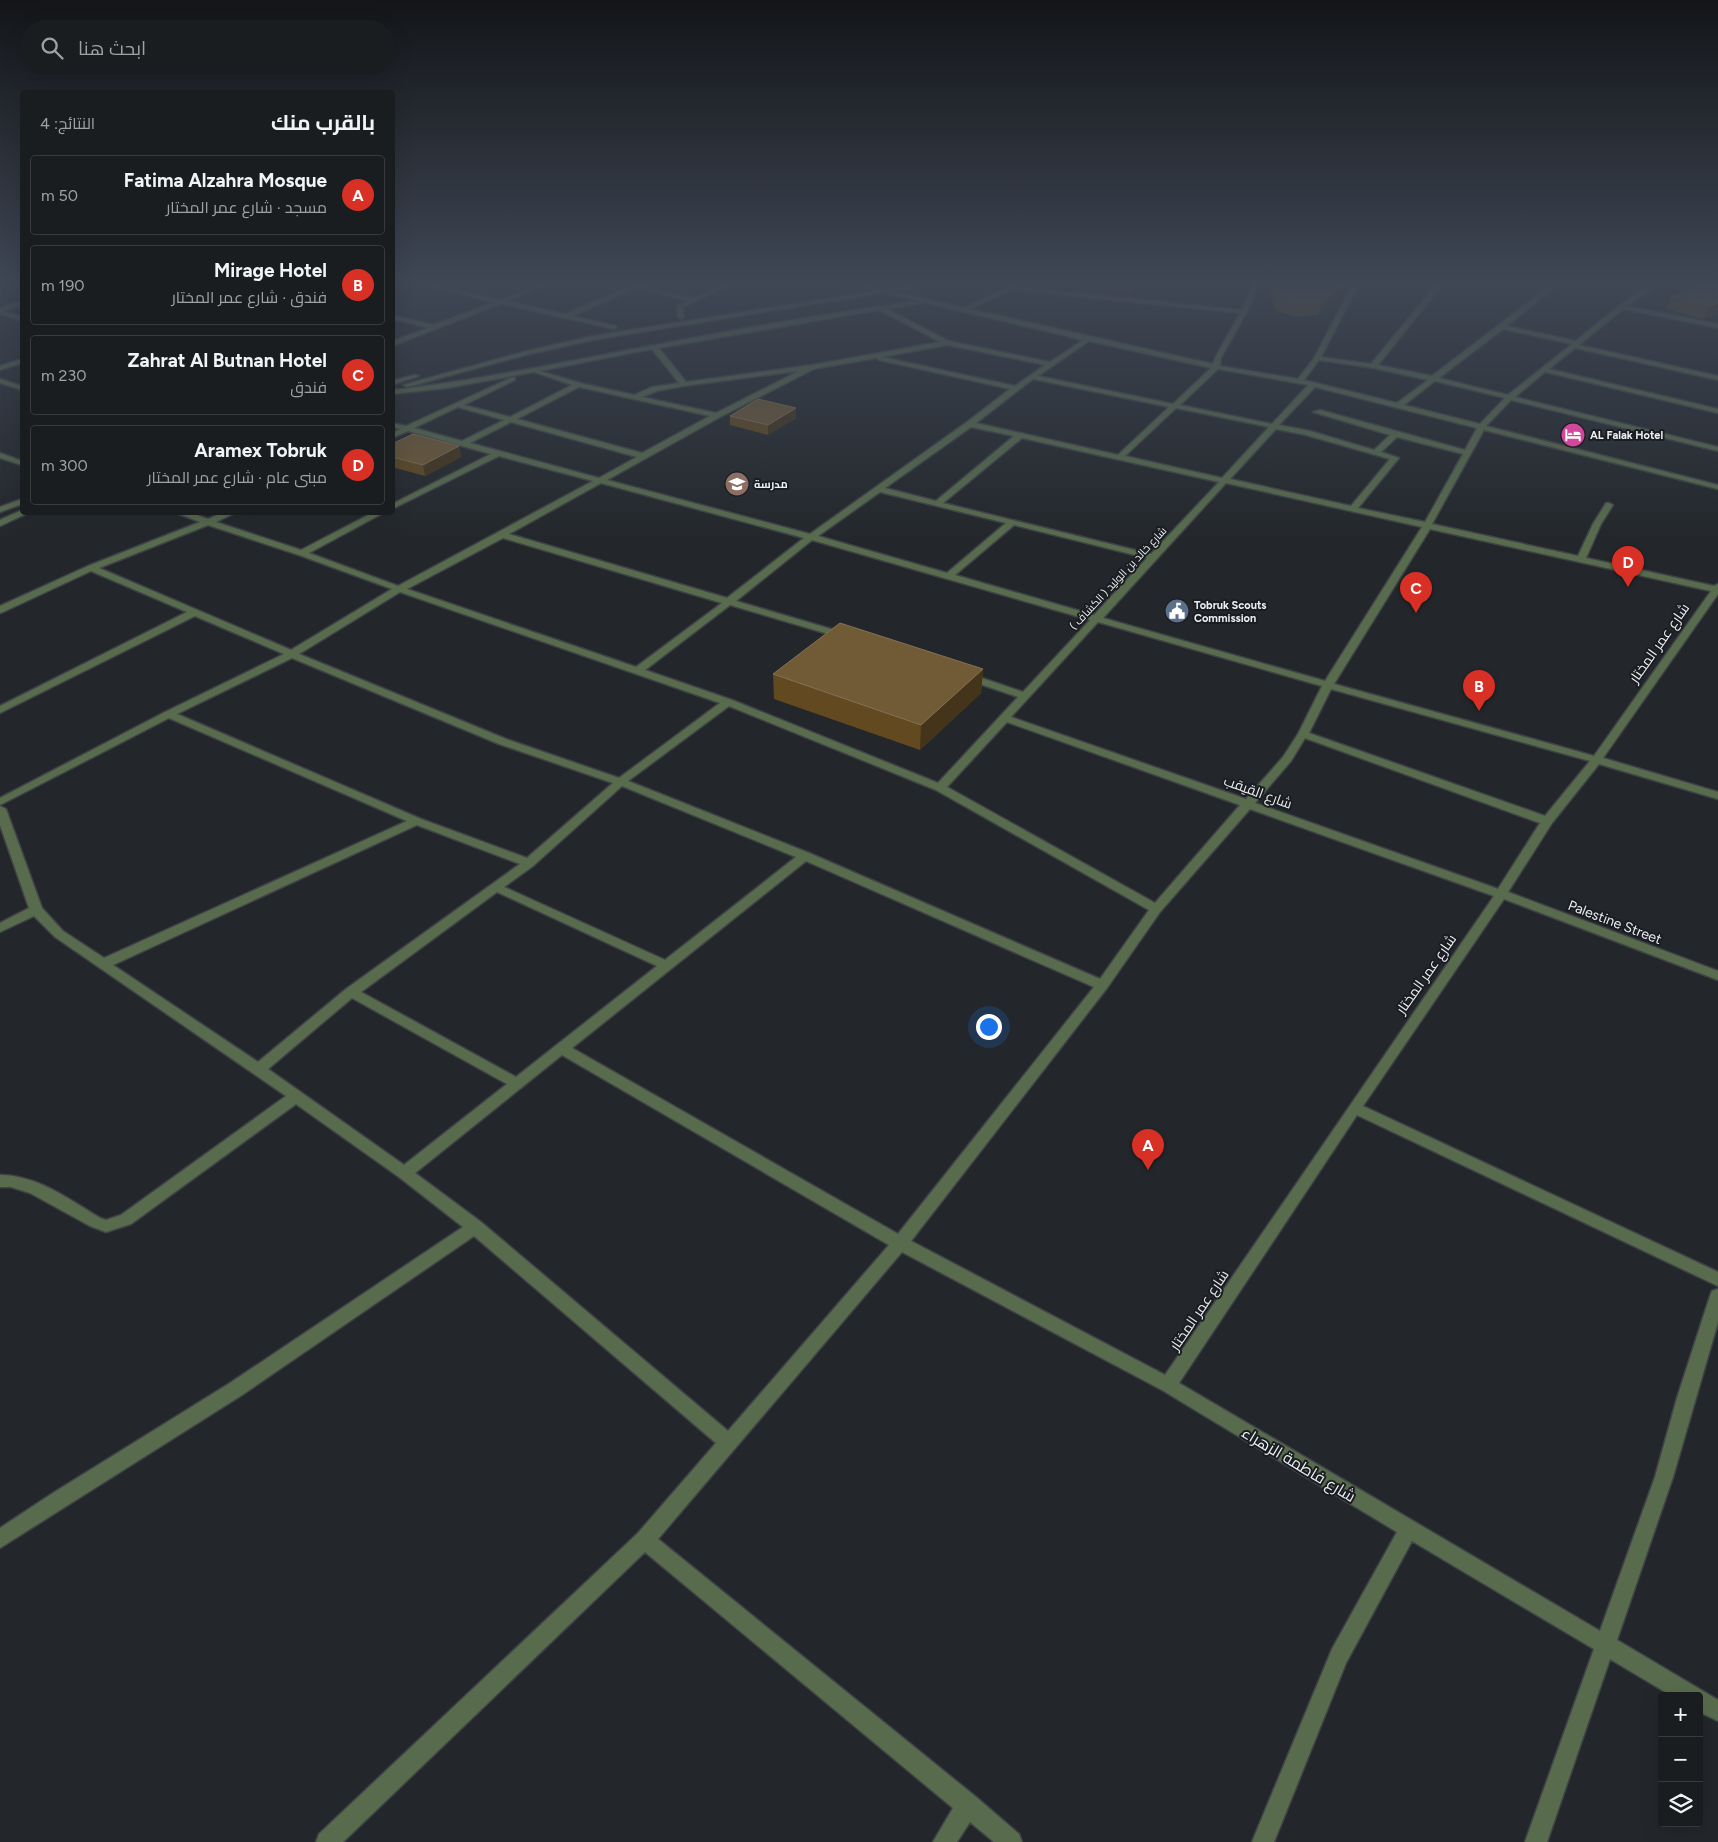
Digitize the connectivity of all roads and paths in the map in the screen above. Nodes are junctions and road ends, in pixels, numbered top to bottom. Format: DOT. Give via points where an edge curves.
graph roads {
  1 [pos="436,370"];
  2 [pos="465,370"];
  3 [pos="535,370"];
  4 [pos="673,370"];
  5 [pos="790,370"];
  6 [pos="806,370"];
  7 [pos="932,370"];
  8 [pos="1042,370"];
  9 [pos="1213,370"];
  10 [pos="1234,370"];
  11 [pos="1308,370"];
  12 [pos="1391,370"];
  13 [pos="1446,370"];
  14 [pos="1544,370"];
  15 [pos="1687,370"];
  16 [pos="530,371"];
  17 [pos="1032,377"];
  18 [pos="1718,377"];
  19 [pos="1433,380"];
  20 [pos="0,381"];
  21 [pos="1300,381"];
  22 [pos="395,382"];
  23 [pos="684,384"];
  24 [pos="1313,384"];
  25 [pos="578,385"];
  26 [pos="20,387"];
  27 [pos="1016,388"];
  28 [pos="395,390"];
  29 [pos="395,391"];
  30 [pos="635,397"];
  31 [pos="1509,398"];
  32 [pos="457,405"];
  33 [pos="1399,405"];
  34 [pos="1174,407"];
  35 [pos="1718,411"];
  36 [pos="1317,412"];
  37 [pos="717,415"];
  38 [pos="510,420"];
  39 [pos="970,424"];
  40 [pos="395,426"];
  41 [pos="1274,426"];
  42 [pos="1482,426"];
  43 [pos="405,429"];
  44 [pos="395,434"];
  45 [pos="1396,434"];
  46 [pos="1019,436"];
  47 [pos="463,444"];
  48 [pos="1718,449"];
  49 [pos="1376,452"];
  50 [pos="499,453"];
  51 [pos="1467,453"];
  52 [pos="0,455"];
  53 [pos="643,456"];
  54 [pos="1120,457"];
  55 [pos="20,462"];
  56 [pos="1224,480"];
  57 [pos="599,482"];
  58 [pos="1718,487"];
  59 [pos="877,489"];
  60 [pos="20,502"];
  61 [pos="937,504"];
  62 [pos="395,505"];
  63 [pos="1609,505"];
  64 [pos="0,510"];
  65 [pos="1353,510"];
  66 [pos="20,515"];
  67 [pos="188,515"];
  68 [pos="226,515"];
  69 [pos="375,515"];
  70 [pos="210,522"];
  71 [pos="1013,522"];
  72 [pos="0,523"];
  73 [pos="1428,526"];
  74 [pos="502,535"];
  75 [pos="811,536"];
  76 [pos="302,553"];
  77 [pos="1153,557"];
  78 [pos="1581,559"];
  79 [pos="90,568"];
  80 [pos="949,576"];
  81 [pos="398,589"];
  82 [pos="1718,589"];
  83 [pos="730,601"];
  84 [pos="0,610"];
  85 [pos="195,612"];
  86 [pos="1098,618"];
  87 [pos="856,639"];
  88 [pos="290,655"];
  89 [pos="636,670"];
  90 [pos="955,672"];
  91 [pos="1328,685"];
  92 [pos="1025,696"];
  93 [pos="728,702"];
  94 [pos="0,710"];
  95 [pos="169,714"];
  96 [pos="1004,718"];
  97 [pos="1303,734"];
  98 [pos="1597,760"];
  99 [pos="620,782"];
  100 [pos="940,788"];
  101 [pos="1718,796"];
  102 [pos="0,802"];
  103 [pos="1247,804"];
  104 [pos="0,809"];
  105 [pos="417,821"];
  106 [pos="1547,821"];
  107 [pos="805,856"];
  108 [pos="529,864"];
  109 [pos="495,888"];
  110 [pos="1501,894"];
  111 [pos="1156,909"];
  112 [pos="36,910"];
  113 [pos="0,928"];
  114 [pos="103,964"];
  115 [pos="666,965"];
  116 [pos="1718,976"];
  117 [pos="1102,985"];
  118 [pos="350,992"];
  119 [pos="560,1048"];
  120 [pos="258,1069"];
  121 [pos="516,1083"];
  122 [pos="295,1097"];
  123 [pos="1355,1108"];
  124 [pos="404,1173"];
  125 [pos="0,1181"];
  126 [pos="475,1227"];
  127 [pos="900,1243"];
  128 [pos="1718,1279"];
  129 [pos="1718,1296"];
  130 [pos="1168,1385"];
  131 [pos="729,1443"];
  132 [pos="1409,1530"];
  133 [pos="0,1538"];
  134 [pos="645,1540"];
  135 [pos="1605,1643"];
  136 [pos="1685,1692"];
  137 [pos="1703,1702"];
  138 [pos="1718,1711"];
  139 [pos="968,1805"];
  140 [pos="327,1842"];
  141 [pos="944,1842"];
  142 [pos="1011,1842"];
  143 [pos="1263,1842"];
  144 [pos="1536,1842"];
  1 -- 22 [label="street"];
  2 -- 28 [label="street"];
  3 -- 16 [label="street"];
  4 -- 23 [label="street"];
  5 -- 23 [label="street"];
  6 -- 37 [label="street"];
  7 -- 27 [label="street"];
  8 -- 17 [label="street"];
  9 -- 34 [label="street"];
  10 -- 21 [label="street"];
  11 -- 21 [label="street"];
  12 -- 19 [label="street"];
  13 -- 19 [label="street"];
  14 -- 31 [label="street"];
  14 -- 35 [label="street"];
  15 -- 18 [label="street"];
  16 -- 25 [label="street"];
  16 -- 29 [label="street" via="422,390"];
  16 -- 32 [label="street"];
  17 -- 27 [label="street"];
  17 -- 34 [label="street"];
  19 -- 31 [label="street"];
  19 -- 33 [label="street"];
  20 -- 26 [label="street"];
  21 -- 24 [label="street"];
  23 -- 30 [label="street" via="655,389"];
  24 -- 33 [label="street"];
  24 -- 41 [label="street, شارع خالد بن الوليد ( الكشاف )"];
  25 -- 30 [label="street"];
  25 -- 38 [label="street"];
  27 -- 39 [label="street"];
  30 -- 37 [label="street"];
  31 -- 42 [label="street"];
  31 -- 48 [label="street"];
  32 -- 38 [label="street"];
  32 -- 43 [label="street"];
  33 -- 42 [label="street"];
  34 -- 41 [label="street"];
  34 -- 54 [label="street"];
  36 -- 45 [label="street"];
  37 -- 53 [label="street"];
  38 -- 47 [label="street"];
  38 -- 53 [label="street"];
  39 -- 46 [label="street"];
  39 -- 59 [label="street"];
  40 -- 43 [label="street"];
  41 -- 49 [label="street"];
  41 -- 56 [label="street, شارع خالد بن الوليد ( الكشاف )"];
  42 -- 51 [label="street"];
  42 -- 58 [label="street"];
  43 -- 44 [label="street"];
  43 -- 47 [label="street"];
  45 -- 49 [label="street"];
  45 -- 51 [label="street"];
  46 -- 54 [label="street"];
  46 -- 61 [label="street"];
  47 -- 50 [label="street"];
  49 -- 65 [label="street" via="1395,458"];
  50 -- 57 [label="street"];
  50 -- 62 [label="street"];
  51 -- 73 [label="street"];
  52 -- 55 [label="street"];
  53 -- 57 [label="street"];
  54 -- 56 [label="street"];
  56 -- 65 [label="street"];
  56 -- 77 [label="street, شارع خالد بن الوليد ( الكشاف )"];
  57 -- 74 [label="street"];
  57 -- 75 [label="street"];
  59 -- 61 [label="street"];
  59 -- 75 [label="street"];
  60 -- 64 [label="street"];
  61 -- 71 [label="street"];
  63 -- 78 [label="street"];
  65 -- 73 [label="street"];
  66 -- 72 [label="street"];
  67 -- 70 [label="street"];
  68 -- 70 [label="street"];
  69 -- 76 [label="street"];
  70 -- 76 [label="street"];
  70 -- 79 [label="street"];
  71 -- 77 [label="street"];
  71 -- 80 [label="street"];
  73 -- 78 [label="street"];
  73 -- 91 [label="street"];
  74 -- 81 [label="street"];
  74 -- 83 [label="street"];
  75 -- 80 [label="street"];
  75 -- 83 [label="street"];
  76 -- 81 [label="street"];
  77 -- 86 [label="street, شارع خالد بن الوليد ( الكشاف )"];
  78 -- 82 [label="street"];
  79 -- 84 [label="street"];
  79 -- 85 [label="street"];
  80 -- 86 [label="street"];
  81 -- 88 [label="street"];
  81 -- 89 [label="street"];
  82 -- 98 [label="street, شارع عمر المختار"];
  83 -- 87 [label="street"];
  83 -- 89 [label="street"];
  85 -- 88 [label="street"];
  85 -- 94 [label="street"];
  86 -- 91 [label="street"];
  86 -- 92 [label="street, شارع خالد بن الوليد ( الكشاف )"];
  88 -- 95 [label="street"];
  88 -- 99 [label="street" via="489,737"];
  89 -- 93 [label="street"];
  90 -- 92 [label="street"];
  91 -- 97 [label="street"];
  91 -- 98 [label="street"];
  92 -- 96 [label="street, شارع خالد بن الوليد ( الكشاف )"];
  93 -- 99 [label="street"];
  93 -- 100 [label="street"];
  95 -- 102 [label="street"];
  95 -- 105 [label="street"];
  96 -- 100 [label="street, شارع خالد بن الوليد ( الكشاف )"];
  96 -- 103 [label="street, شارع القيقب"];
  97 -- 103 [label="street" via="1287,759"];
  97 -- 106 [label="street"];
  98 -- 101 [label="street"];
  98 -- 106 [label="street, شارع عمر المختار"];
  99 -- 107 [label="street"];
  99 -- 108 [label="street"];
  100 -- 111 [label="street"];
  103 -- 110 [label="street, شارع القيقب"];
  103 -- 111 [label="street" via="1207,854"];
  104 -- 112 [label="street"];
  105 -- 108 [label="street"];
  105 -- 114 [label="street"];
  106 -- 110 [label="street, شارع عمر المختار"];
  107 -- 115 [label="street"];
  107 -- 117 [label="street"];
  108 -- 109 [label="street"];
  109 -- 115 [label="street"];
  109 -- 118 [label="street"];
  110 -- 116 [label="street, Palestine Street"];
  110 -- 123 [label="street, شارع عمر المختار"];
  111 -- 117 [label="street"];
  112 -- 113 [label="street"];
  112 -- 114 [label="street" via="59,934"];
  114 -- 120 [label="street"];
  115 -- 119 [label="street"];
  117 -- 127 [label="street"];
  118 -- 120 [label="street"];
  118 -- 121 [label="street"];
  119 -- 121 [label="street"];
  119 -- 127 [label="street, شارع فاطمة الزهراء"];
  120 -- 122 [label="street"];
  121 -- 124 [label="street"];
  122 -- 124 [label="street"];
  122 -- 125 [label="street" via="126,1220 106,1226 34,1188"];
  123 -- 128 [label="street"];
  123 -- 130 [label="street, شارع عمر المختار"];
  124 -- 126 [label="street"];
  126 -- 131 [label="street"];
  126 -- 133 [label="street" via="236,1389"];
  127 -- 130 [label="street, شارع فاطمة الزهراء"];
  127 -- 131 [label="street"];
  129 -- 135 [label="street" via="1664,1477"];
  130 -- 132 [label="street, شارع فاطمة الزهراء"];
  131 -- 134 [label="street"];
  132 -- 135 [label="street, شارع فاطمة الزهراء"];
  132 -- 143 [label="street" via="1339,1656"];
  134 -- 139 [label="street"];
  134 -- 140 [label="street"];
  135 -- 136 [label="street, شارع فاطمة الزهراء"];
  135 -- 144 [label="street"];
  137 -- 138 [label="street"];
  139 -- 141 [label="street"];
  139 -- 142 [label="street"];
}
